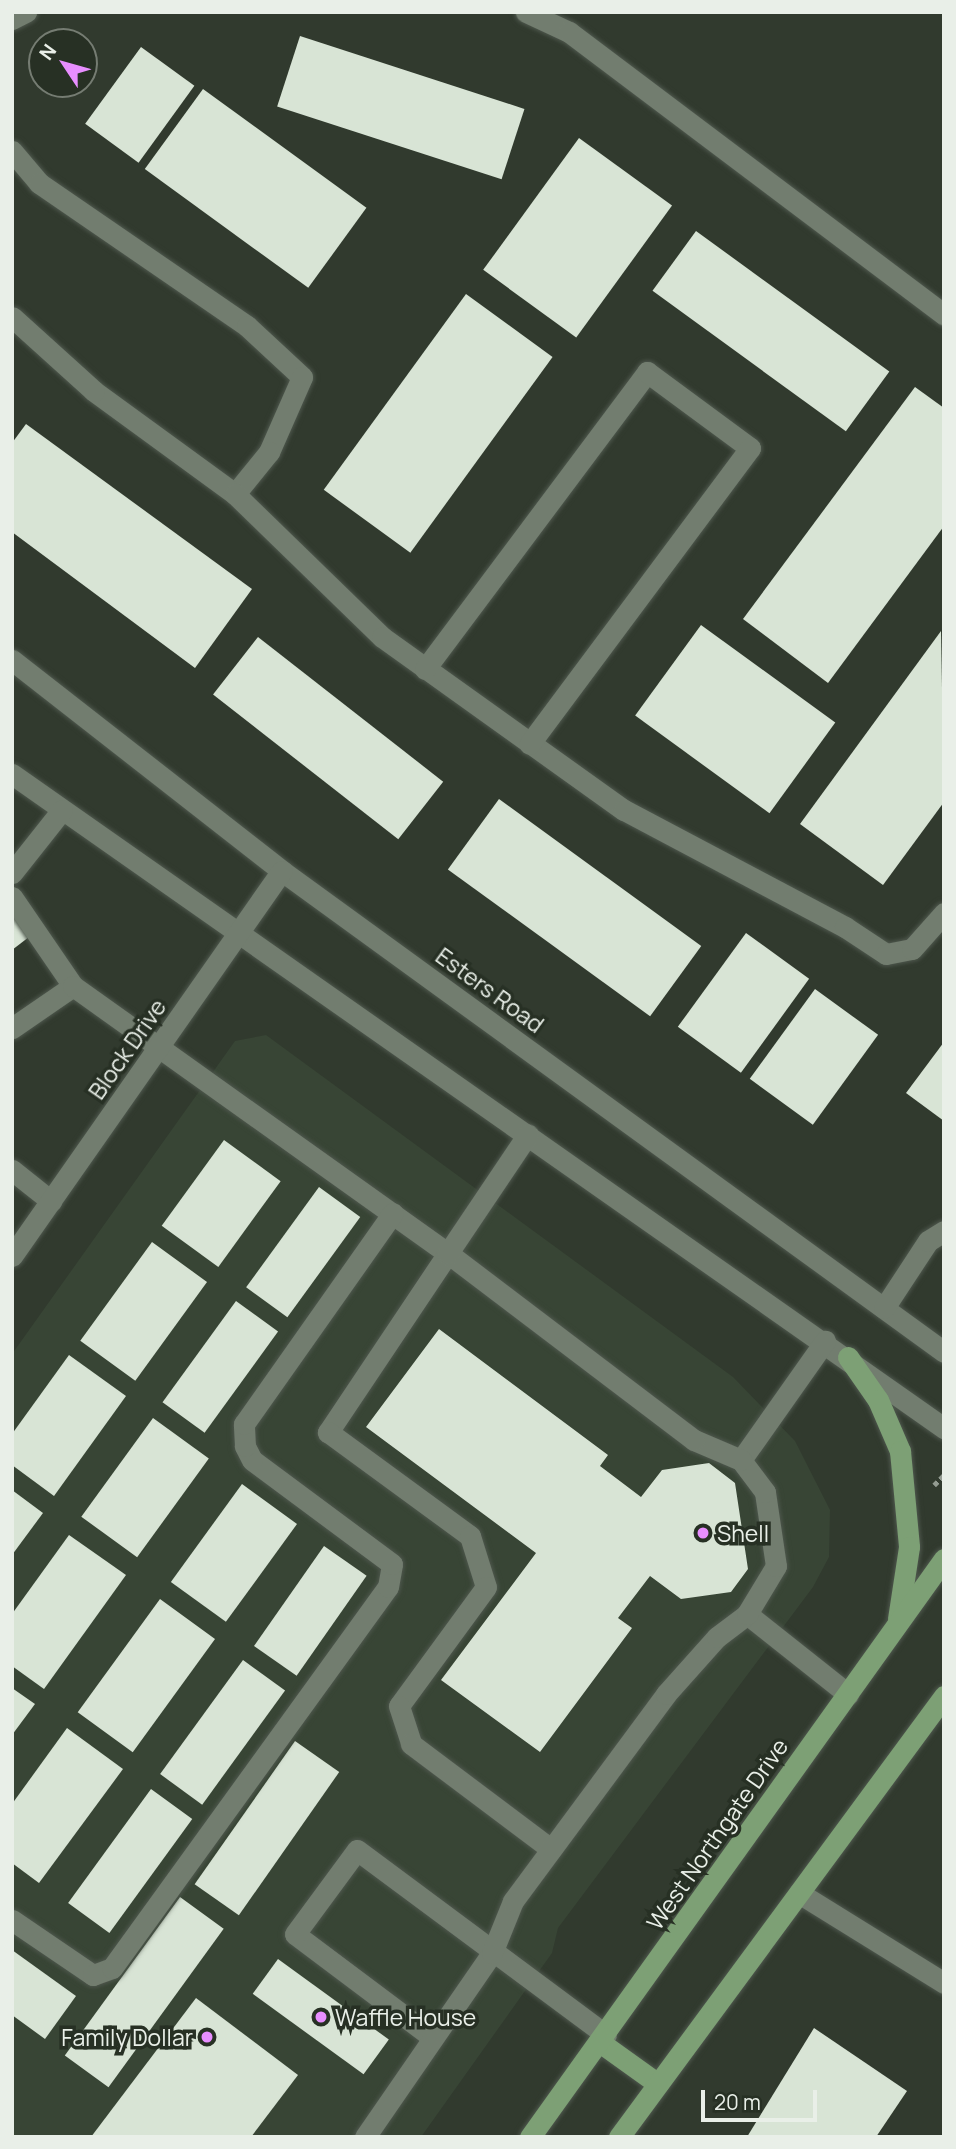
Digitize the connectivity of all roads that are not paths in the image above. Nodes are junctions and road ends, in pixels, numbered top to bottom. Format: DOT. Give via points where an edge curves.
graph roads {
  1 [pos="26,12"];
  2 [pos="526,12"];
  3 [pos="12,19"];
  4 [pos="12,151"];
  5 [pos="944,315"];
  6 [pos="12,317"];
  7 [pos="235,494"];
  8 [pos="12,660"];
  9 [pos="425,668"];
  10 [pos="530,744"];
  11 [pos="12,774"];
  12 [pos="62,810"];
  13 [pos="282,871"];
  14 [pos="12,873"];
  15 [pos="12,897"];
  16 [pos="944,914"];
  17 [pos="240,932"];
  18 [pos="74,986"];
  19 [pos="16,1018"];
  20 [pos="162,1047"];
  21 [pos="528,1134"];
  22 [pos="12,1171"];
  23 [pos="51,1201"];
  24 [pos="393,1213"];
  25 [pos="944,1231"];
  26 [pos="448,1253"];
  27 [pos="12,1256"];
  28 [pos="884,1308"];
  29 [pos="825,1341"];
  30 [pos="944,1352"];
  31 [pos="848,1357"];
  32 [pos="944,1428"];
  33 [pos="741,1460"];
  34 [pos="944,1559"];
  35 [pos="747,1614"];
  36 [pos="897,1624"];
  37 [pos="848,1694"];
  38 [pos="944,1696"];
  39 [pos="551,1849"];
  40 [pos="799,1893"];
  41 [pos="12,1920"];
  42 [pos="492,1953"];
  43 [pos="944,1983"];
  44 [pos="432,2037"];
  45 [pos="603,2039"];
  46 [pos="658,2084"];
  47 [pos="365,2137"];
  48 [pos="530,2137"];
  49 [pos="619,2137"];
  1 -- 3 [label="street"];
  2 -- 5 [label="street" via="569,32"];
  4 -- 7 [label="street" via="39,183 247,326 302,377 269,452"];
  6 -- 7 [label="street" via="94,391"];
  7 -- 9 [label="street" via="382,638"];
  8 -- 13 [label="street, Esters Road"];
  9 -- 10 [label="street"];
  9 -- 10 [label="street" via="647,372 750,448"];
  10 -- 16 [label="street" via="624,810 886,954 912,949"];
  11 -- 12 [label="street"];
  12 -- 14 [label="street"];
  12 -- 17 [label="street"];
  13 -- 17 [label="street, Block Drive"];
  13 -- 28 [label="street, Esters Road"];
  15 -- 18 [label="street"];
  17 -- 20 [label="street, Block Drive"];
  17 -- 21 [label="street"];
  18 -- 19 [label="street"];
  18 -- 20 [label="street"];
  20 -- 23 [label="street, Block Drive"];
  20 -- 24 [label="street"];
  21 -- 26 [label="street"];
  21 -- 29 [label="street"];
  22 -- 23 [label="street"];
  23 -- 27 [label="street, Block Drive"];
  24 -- 26 [label="street"];
  24 -- 41 [label="street" via="244,1424 245,1446 252,1460 392,1564 387,1587 112,1968 93,1975"];
  25 -- 28 [label="street" via="928,1241"];
  26 -- 33 [label="street" via="694,1440"];
  26 -- 39 [label="street" via="328,1433 470,1536 486,1587 399,1706 411,1744"];
  28 -- 30 [label="street, Esters Road"];
  29 -- 31 [label="street"];
  29 -- 33 [label="street"];
  31 -- 32 [label="street"];
  31 -- 36 [label="main road" via="878,1400 900,1451 909,1547"];
  33 -- 35 [label="street" via="765,1492 776,1566"];
  34 -- 36 [label="main road, West Northgate Drive"];
  35 -- 37 [label="street"];
  35 -- 39 [label="street" via="717,1637 666,1694"];
  36 -- 37 [label="main road, West Northgate Drive"];
  37 -- 45 [label="main road, West Northgate Drive"];
  38 -- 40 [label="main road"];
  39 -- 42 [label="street" via="513,1901"];
  40 -- 43 [label="street"];
  40 -- 46 [label="main road"];
  42 -- 44 [label="street"];
  42 -- 44 [label="street" via="357,1850 295,1934"];
  42 -- 45 [label="street"];
  44 -- 47 [label="street"];
  45 -- 46 [label="main road"];
  45 -- 48 [label="main road, West Northgate Drive"];
  46 -- 49 [label="main road"];
}
